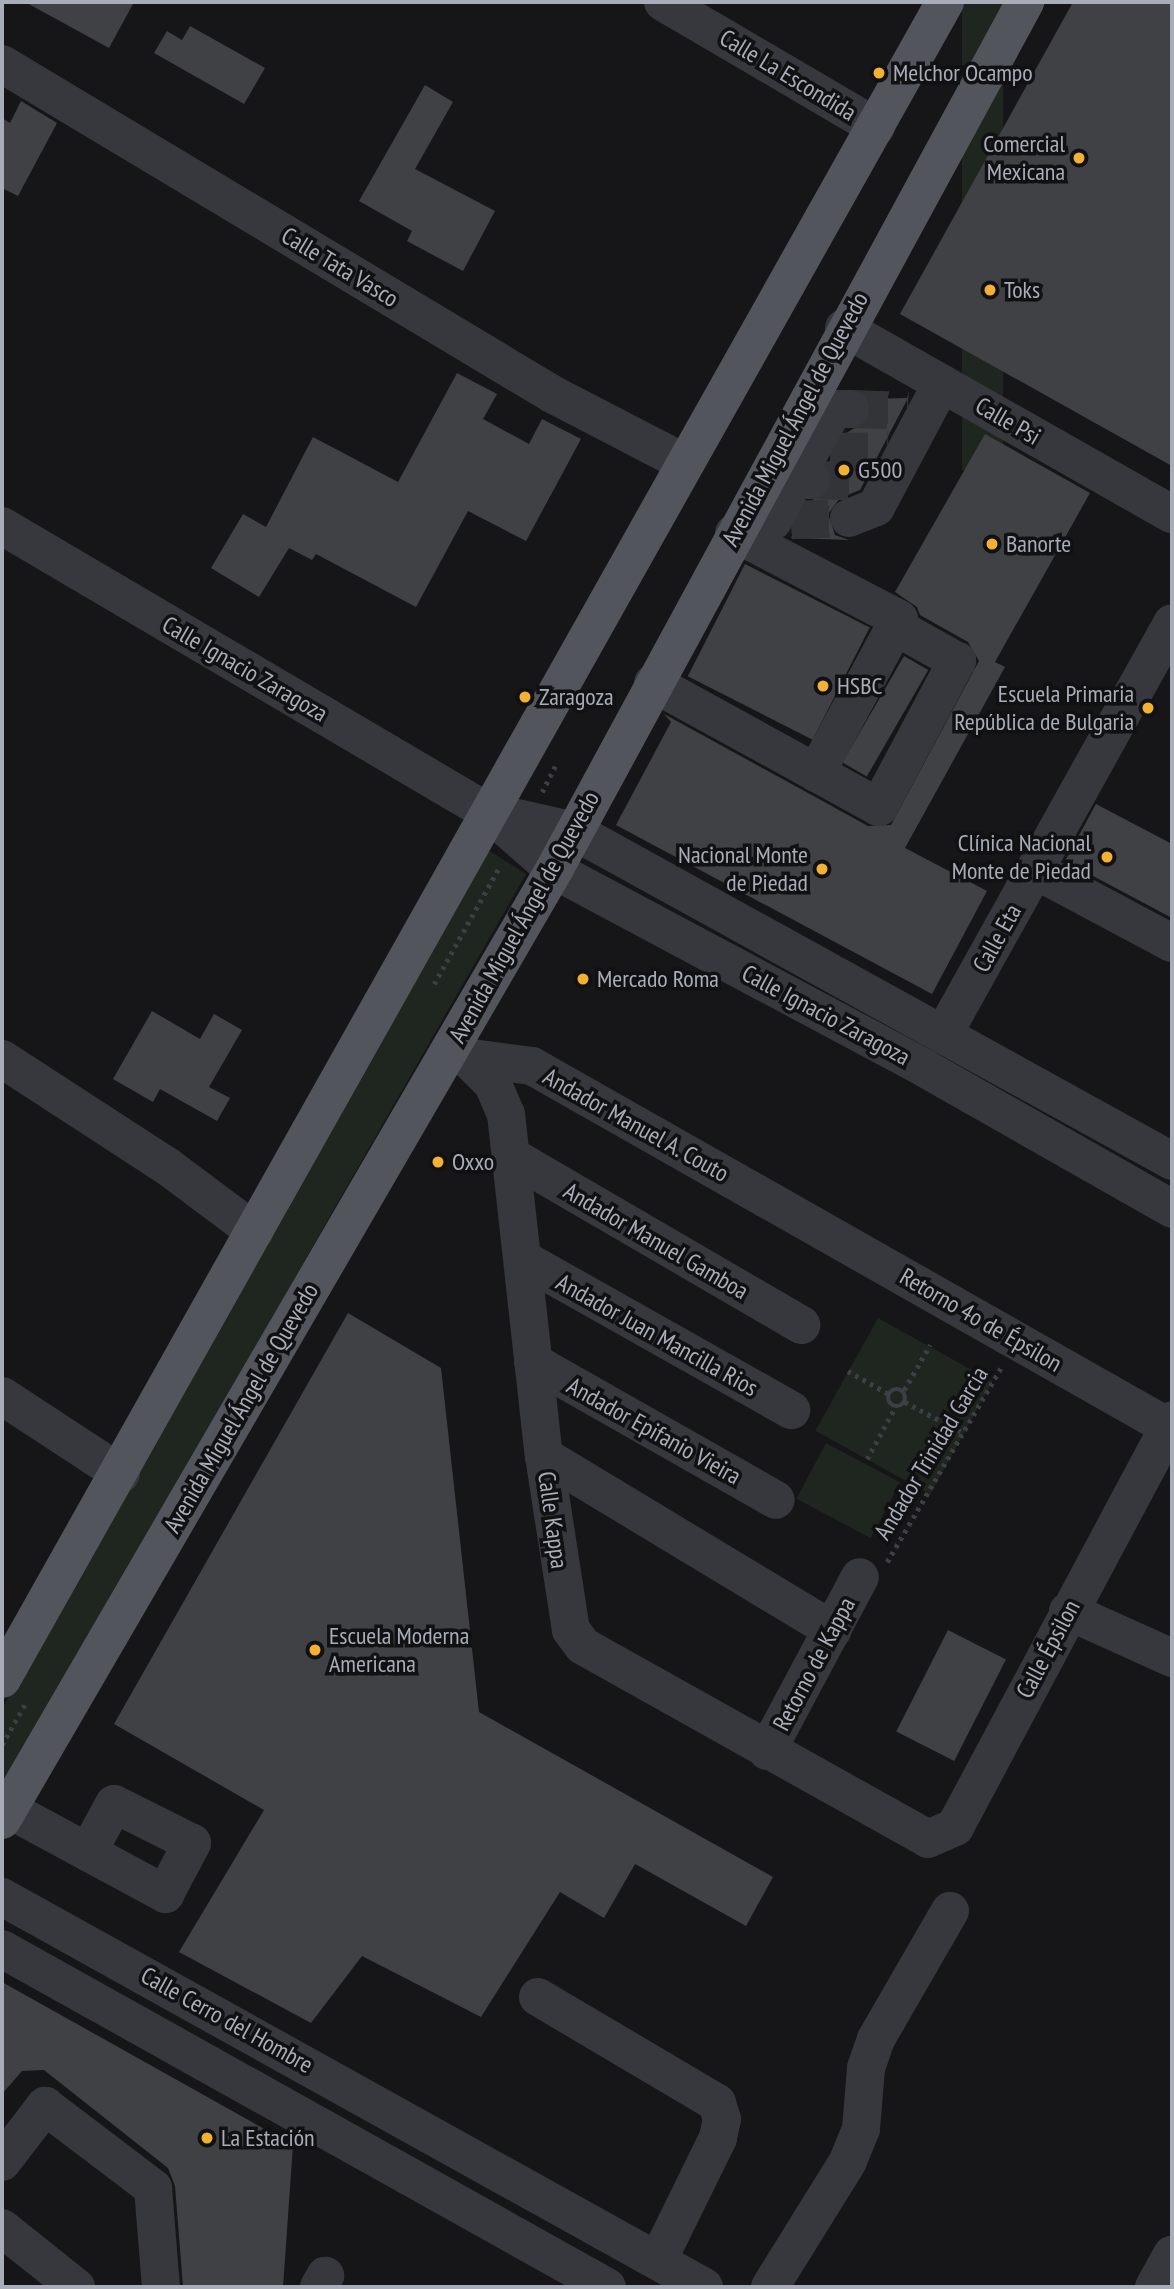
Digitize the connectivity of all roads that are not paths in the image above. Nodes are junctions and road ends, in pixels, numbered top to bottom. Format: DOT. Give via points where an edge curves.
graph roads {
  1 [pos="663,2"];
  2 [pos="946,2"];
  3 [pos="1025,2"];
  4 [pos="2,64"];
  5 [pos="876,127"];
  6 [pos="844,328"];
  7 [pos="926,402"];
  8 [pos="850,409"];
  9 [pos="683,462"];
  10 [pos="1172,514"];
  11 [pos="849,518"];
  12 [pos="759,524"];
  13 [pos="2,526"];
  14 [pos="1172,623"];
  15 [pos="896,627"];
  16 [pos="653,683"];
  17 [pos="816,773"];
  18 [pos="488,812"];
  19 [pos="574,831"];
  20 [pos="554,870"];
  21 [pos="1035,870"];
  22 [pos="1172,943"];
  23 [pos="944,1033"];
  24 [pos="462,1051"];
  25 [pos="2,1059"];
  26 [pos="511,1156"];
  27 [pos="1172,1161"];
  28 [pos="1172,1209"];
  29 [pos="793,1214"];
  30 [pos="254,1231"];
  31 [pos="523,1259"];
  32 [pos="801,1325"];
  33 [pos="533,1362"];
  34 [pos="2,1396"];
  35 [pos="792,1410"];
  36 [pos="1171,1425"];
  37 [pos="544,1456"];
  38 [pos="121,1474"];
  39 [pos="776,1500"];
  40 [pos="870,1575"];
  41 [pos="1068,1611"];
  42 [pos="833,1630"];
  43 [pos="1172,1658"];
  44 [pos="2,1679"];
  45 [pos="768,1751"];
  46 [pos="5,1814"];
  47 [pos="902,1826"];
  48 [pos="88,1852"];
  49 [pos="2,1897"];
  50 [pos="950,1911"];
  51 [pos="2,1949"];
  52 [pos="538,1997"];
  53 [pos="451,2146"];
  54 [pos="2,2161"];
  55 [pos="428,2186"];
  56 [pos="2,2228"];
  57 [pos="1172,2255"];
  58 [pos="658,2260"];
  59 [pos="76,2287"];
  60 [pos="160,2287"];
  61 [pos="607,2287"];
  62 [pos="704,2287"];
  63 [pos="770,2287"];
  64 [pos="1154,2287"];
  1 -- 5 [label="street, Calle La Escondida"];
  2 -- 5 [label="main road"];
  3 -- 6 [label="main road, Avenida Miguel Ángel de Quevedo"];
  4 -- 9 [label="street, Calle Tata Vasco" via="552,394"];
  5 -- 9 [label="main road"];
  6 -- 7 [label="street, Calle Psi"];
  6 -- 12 [label="main road, Avenida Miguel Ángel de Quevedo"];
  7 -- 10 [label="street, Calle Psi"];
  7 -- 11 [label="street" via="888,466 876,507"];
  8 -- 12 [label="street" via="834,409 811,466"];
  9 -- 18 [label="main road"];
  12 -- 15 [label="street" via="899,619"];
  12 -- 16 [label="main road, Avenida Miguel Ángel de Quevedo"];
  13 -- 18 [label="street, Calle Ignacio Zaragoza"];
  14 -- 21 [label="street, Calle Eta"];
  15 -- 17 [label="street"];
  15 -- 17 [label="street" via="957,661 878,807"];
  16 -- 17 [label="street"];
  16 -- 19 [label="main road, Avenida Miguel Ángel de Quevedo"];
  18 -- 19 [label="street, Calle Ignacio Zaragoza"];
  18 -- 20 [label="street, Calle Ignacio Zaragoza"];
  18 -- 30 [label="main road"];
  19 -- 20 [label="main road, Avenida Miguel Ángel de Quevedo"];
  19 -- 23 [label="street, Calle Ignacio Zaragoza"];
  20 -- 24 [label="main road, Avenida Miguel Ángel de Quevedo"];
  20 -- 28 [label="street, Calle Ignacio Zaragoza" via="926,1069"];
  21 -- 22 [label="street"];
  21 -- 23 [label="street, Calle Eta"];
  23 -- 27 [label="street, Calle Ignacio Zaragoza"];
  24 -- 26 [label="street, Calle Kappa" via="493,1084 506,1114"];
  24 -- 29 [label="street, Andador Manuel A. Couto" via="532,1066"];
  24 -- 46 [label="main road, Avenida Miguel Ángel de Quevedo"];
  25 -- 30 [label="street" via="167,1166"];
  26 -- 31 [label="street, Calle Kappa"];
  26 -- 32 [label="street, Andador Manuel Gamboa"];
  29 -- 36 [label="street, Retorno 4o de Épsilon"];
  30 -- 38 [label="main road"];
  31 -- 33 [label="street, Calle Kappa"];
  31 -- 35 [label="street, Andador Juan Mancilla Rios"];
  33 -- 37 [label="street, Calle Kappa"];
  33 -- 39 [label="street, Andador Epifanio Vieira"];
  34 -- 38 [label="street"];
  36 -- 41 [label="street, Calle Épsilon"];
  37 -- 42 [label="street"];
  37 -- 45 [label="street, Calle Kappa" via="566,1611 583,1646"];
  38 -- 44 [label="main road"];
  40 -- 42 [label="street, Retorno de Kappa"];
  41 -- 43 [label="street"];
  41 -- 47 [label="street, Calle Épsilon" via="956,1827 928,1839"];
  42 -- 45 [label="street, Retorno de Kappa"];
  45 -- 47 [label="street, Calle Kappa"];
  46 -- 48 [label="street"];
  49 -- 53 [label="street, Calle Cerro del Hombre"];
  50 -- 63 [label="street" via="876,2039 866,2068 861,2129 848,2161"];
  51 -- 55 [label="street, Calle Cerro del Hombre"];
  52 -- 58 [label="street" via="717,2102 722,2119 718,2138"];
  53 -- 55 [label="street"];
  53 -- 58 [label="street, Calle Cerro del Hombre"];
  54 -- 60 [label="street" via="45,2106 153,2188"];
  55 -- 61 [label="street, Calle Cerro del Hombre"];
  56 -- 59 [label="street"];
  57 -- 64 [label="street"];
  58 -- 62 [label="street, Calle Cerro del Hombre"];
}
